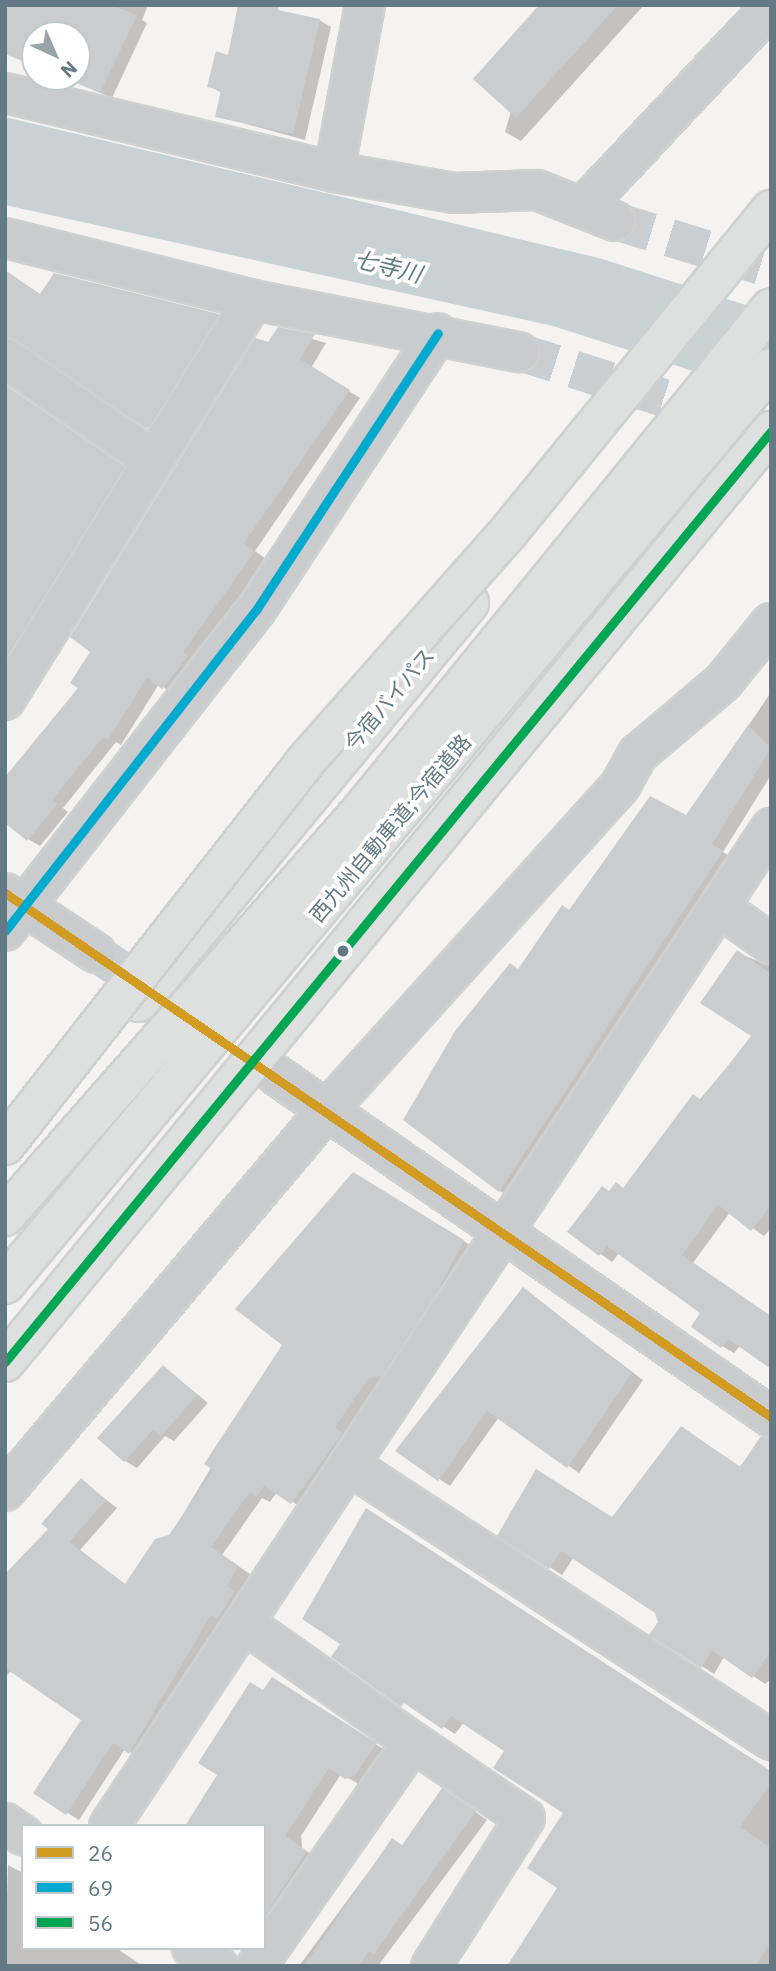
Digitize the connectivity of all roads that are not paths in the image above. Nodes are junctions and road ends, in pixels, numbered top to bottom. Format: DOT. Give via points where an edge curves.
graph roads {
  1 [pos="365,5"];
  2 [pos="771,7"];
  3 [pos="5,93"];
  4 [pos="334,172"];
  5 [pos="771,210"];
  6 [pos="771,237"];
  7 [pos="5,238"];
  8 [pos="253,300"];
  9 [pos="771,307"];
  10 [pos="438,333"];
  11 [pos="519,352"];
  12 [pos="5,358"];
  13 [pos="771,368"];
  14 [pos="771,431"];
  15 [pos="152,459"];
  16 [pos="771,623"];
  17 [pos="5,700"];
  18 [pos="771,828"];
  19 [pos="719,907"];
  20 [pos="12,910"];
  21 [pos="771,944"];
  22 [pos="96,953"];
  23 [pos="276,1075"];
  24 [pos="328,1109"];
  25 [pos="5,1145"];
  26 [pos="5,1159"];
  27 [pos="5,1216"];
  28 [pos="500,1231"];
  29 [pos="5,1284"];
  30 [pos="5,1362"];
  31 [pos="771,1417"];
  32 [pos="349,1465"];
  33 [pos="5,1492"];
  34 [pos="244,1623"];
  35 [pos="771,1740"];
  36 [pos="413,1742"];
  37 [pos="5,1823"];
  38 [pos="110,1824"];
  39 [pos="21,1834"];
  40 [pos="195,1950"];
  41 [pos="218,1966"];
  42 [pos="257,1966"];
  43 [pos="431,1966"];
  1 -- 4 [label="street"];
  2 -- 4 [label="street" via="600,213 537,190 454,193"];
  3 -- 4 [label="street"];
  5 -- 25 [label="highway, bridge" via="510,530 304,764"];
  6 -- 26 [label="highway, 今宿バイパス"];
  7 -- 8 [label="street"];
  8 -- 10 [label="street"];
  8 -- 15 [label="street"];
  9 -- 27 [label="highway, 西九州自動車道;今宿道路, bridge" via="360,812"];
  10 -- 11 [label="street"];
  10 -- 20 [label="street" via="256,610"];
  12 -- 15 [label="street"];
  13 -- 29 [label="highway, 西九州自動車道;今宿道路, bridge"];
  14 -- 30 [label="highway"];
  15 -- 17 [label="street"];
  16 -- 24 [label="street" via="723,682 638,754 620,786"];
  18 -- 19 [label="street"];
  19 -- 21 [label="street"];
  19 -- 28 [label="street"];
  20 -- 22 [label="street"];
  23 -- 24 [label="street"];
  24 -- 28 [label="street"];
  24 -- 33 [label="street"];
  28 -- 31 [label="street"];
  28 -- 32 [label="street"];
  32 -- 34 [label="street"];
  32 -- 35 [label="street"];
  34 -- 36 [label="street"];
  34 -- 38 [label="street"];
  36 -- 42 [label="street"];
  36 -- 43 [label="street" via="525,1818"];
  37 -- 39 [label="street"];
  40 -- 41 [label="street"];
}
